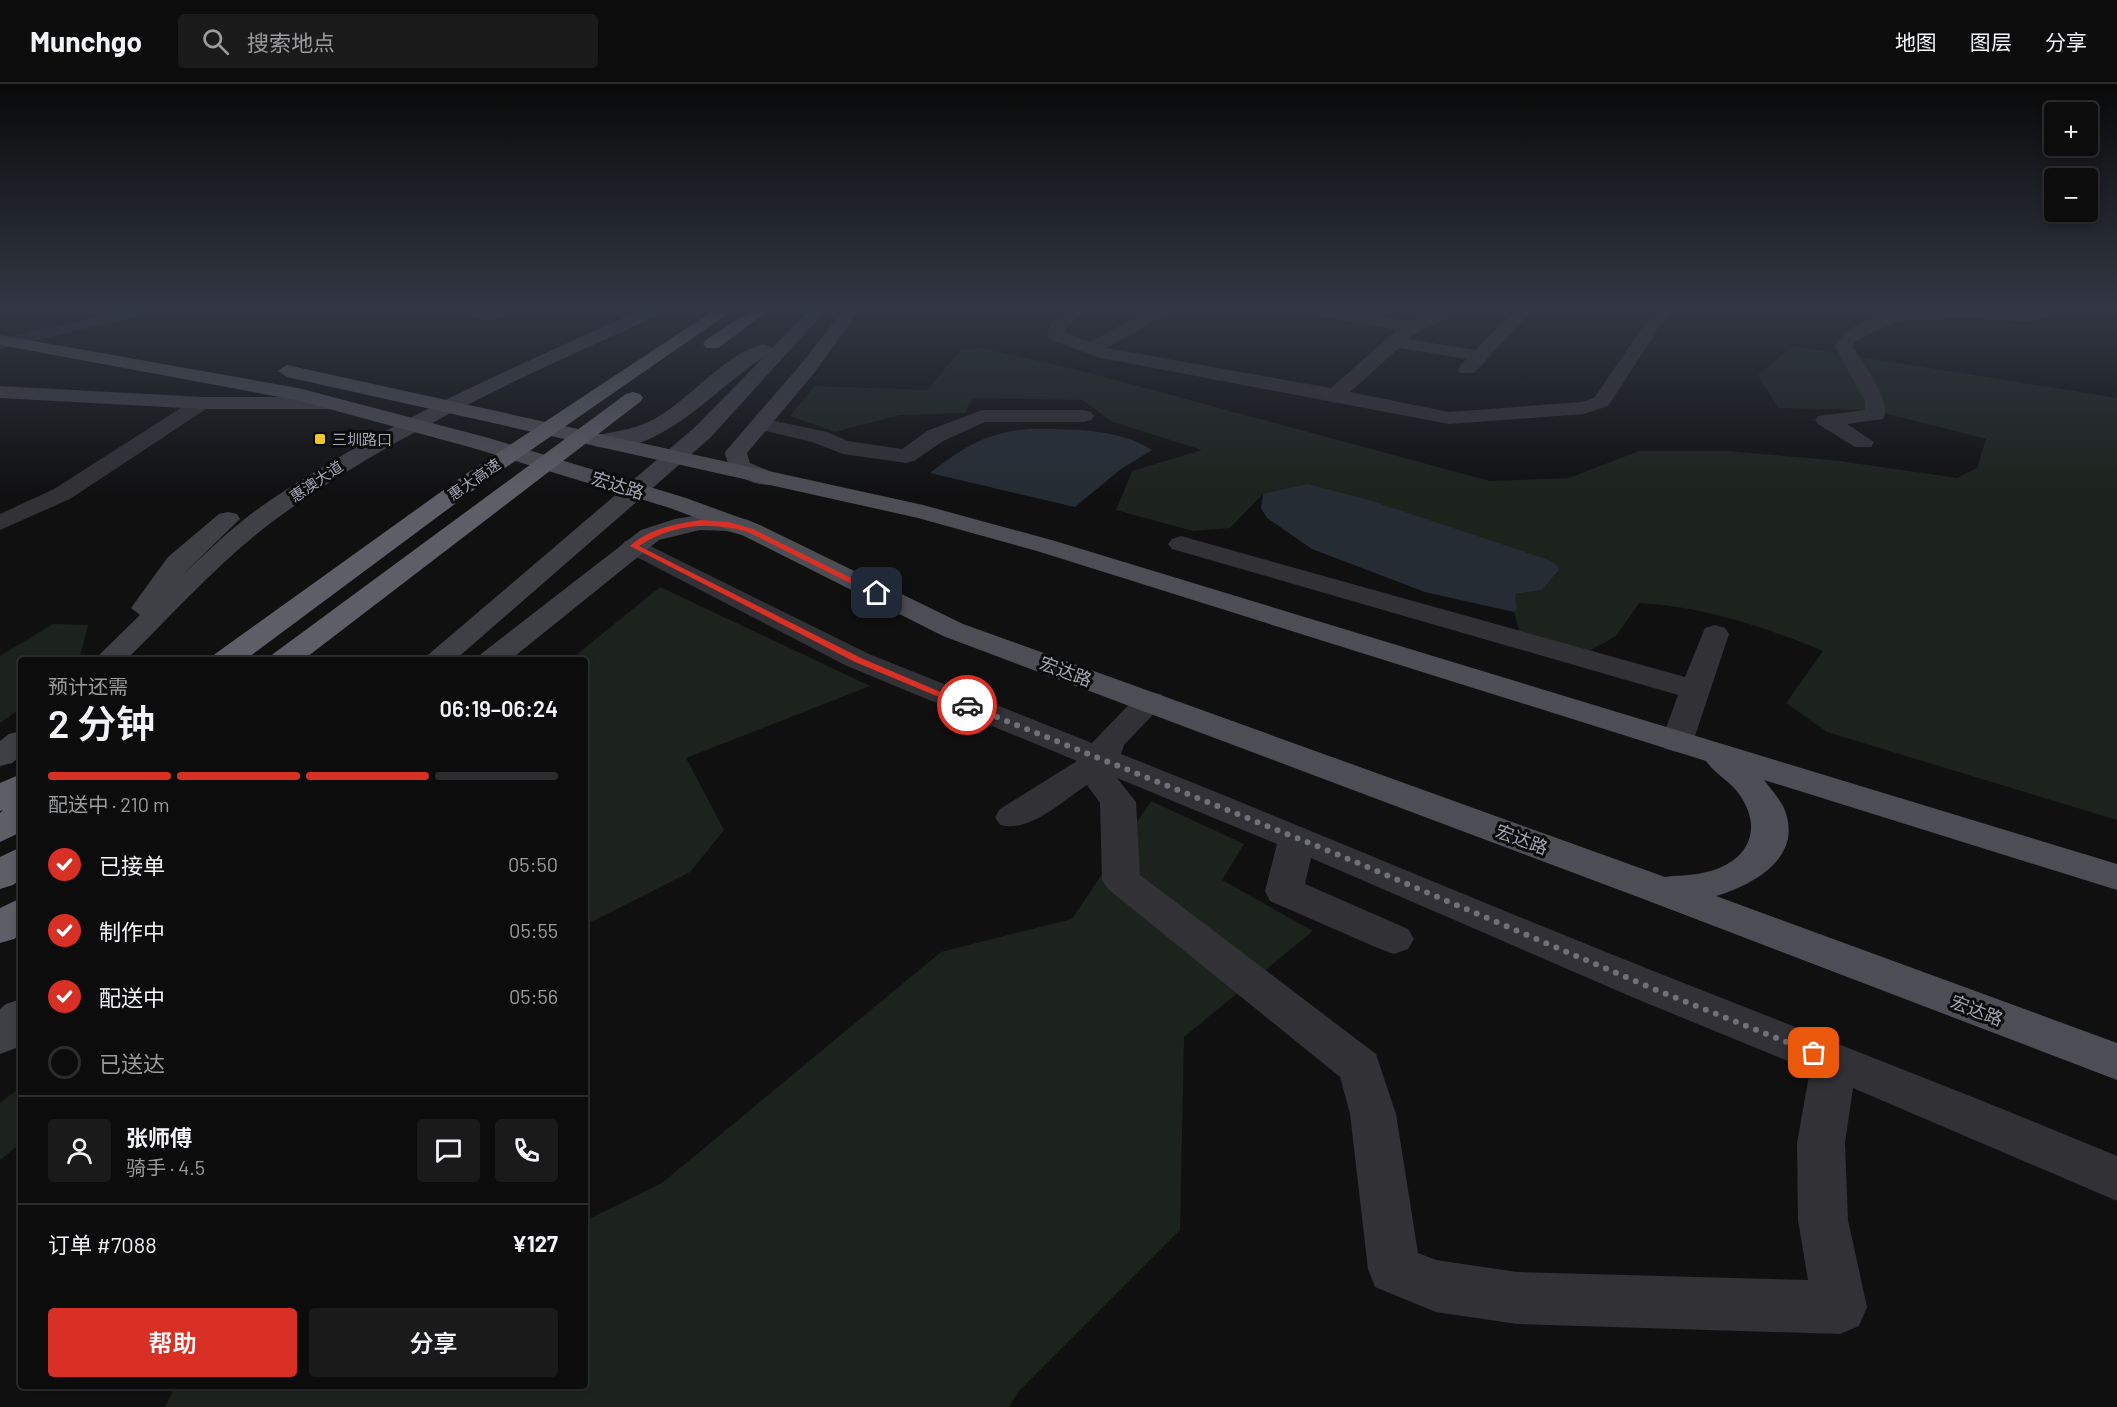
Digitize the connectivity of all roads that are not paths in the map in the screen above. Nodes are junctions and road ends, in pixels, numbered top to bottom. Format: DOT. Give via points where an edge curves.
graph roads {
  1 [pos="166,370"];
  2 [pos="279,370"];
  3 [pos="494,370"];
  4 [pos="527,370"];
  5 [pos="549,370"];
  6 [pos="637,370"];
  7 [pos="732,370"];
  8 [pos="763,370"];
  9 [pos="804,370"];
  10 [pos="1187,370"];
  11 [pos="1365,370"];
  12 [pos="1622,370"];
  13 [pos="1857,370"];
  14 [pos="648,388"];
  15 [pos="2,393"];
  16 [pos="397,394"];
  17 [pos="1335,395"];
  18 [pos="202,403"];
  19 [pos="343,406"];
  20 [pos="1084,416"];
  21 [pos="500,417"];
  22 [pos="760,424"];
  23 [pos="601,431"];
  24 [pos="1863,442"];
  25 [pos="769,479"];
  26 [pos="0,523"];
  27 [pos="751,530"];
  28 [pos="1181,544"];
  29 [pos="634,546"];
  30 [pos="343,615"];
  31 [pos="282,618"];
  32 [pos="1714,634"];
  33 [pos="116,653"];
  34 [pos="210,657"];
  35 [pos="230,657"];
  36 [pos="288,657"];
  37 [pos="324,657"];
  38 [pos="441,657"];
  39 [pos="496,657"];
  40 [pos="1696,690"];
  41 [pos="1150,701"];
  42 [pos="1677,742"];
  43 [pos="18,743"];
  44 [pos="1712,752"];
  45 [pos="0,756"];
  46 [pos="1097,764"];
  47 [pos="18,787"];
  48 [pos="0,800"];
  49 [pos="18,816"];
  50 [pos="1014,817"];
  51 [pos="0,830"];
  52 [pos="1297,837"];
  53 [pos="18,862"];
  54 [pos="0,876"];
  55 [pos="2117,877"];
  56 [pos="1660,890"];
  57 [pos="18,914"];
  58 [pos="0,929"];
  59 [pos="1394,939"];
  60 [pos="18,1019"];
  61 [pos="0,1036"];
  62 [pos="18,1037"];
  63 [pos="0,1051"];
  64 [pos="1834,1061"];
  65 [pos="2117,1062"];
  66 [pos="2117,1179"];
  1 -- 19 [label="main road, 宏达路"];
  2 -- 16 [label="main road, 宏达路"];
  3 -- 16 [label="street" via="446,390"];
  4 -- 33 [label="street, 惠澳大道" via="403,428 311,484 237,538"];
  5 -- 21 [label="street" via="499,394 489,407"];
  6 -- 31 [label="highway, 惠大高速" via="471,481"];
  7 -- 23 [label="street" via="648,433 622,440"];
  8 -- 38 [label="street" via="702,433"];
  9 -- 22 [label="street"];
  10 -- 17 [label="street"];
  11 -- 17 [label="street"];
  12 -- 17 [label="street" via="1600,402 1584,408 1449,418"];
  13 -- 24 [label="street" via="1875,401 1876,415 1825,420"];
  14 -- 23 [label="highway, 惠大高速"];
  15 -- 18 [label="street"];
  16 -- 21 [label="main road, 宏达路"];
  18 -- 19 [label="street"];
  18 -- 26 [label="street" via="62,494"];
  19 -- 27 [label="main road, 宏达路" via="481,443 678,503"];
  19 -- 33 [label="street" via="366,416 361,429 223,523 177,563"];
  20 -- 22 [label="street" via="982,416 935,436 906,456 843,447 819,437"];
  21 -- 23 [label="main road, 宏达路"];
  22 -- 25 [label="street" via="739,447 736,457 749,472"];
  23 -- 25 [label="main road, 宏达路"];
  23 -- 30 [label="highway, 惠大高速" via="512,487"];
  25 -- 42 [label="main road, 宏达路" via="923,512 1046,546"];
  27 -- 29 [label="street" via="722,523 687,524 660,531"];
  27 -- 41 [label="main road, 宏达路" via="953,630"];
  28 -- 40 [label="street"];
  29 -- 39 [label="street"];
  29 -- 46 [label="street" via="858,660"];
  30 -- 36 [label="highway, 惠大高速"];
  30 -- 37 [label="highway"];
  31 -- 34 [label="highway"];
  31 -- 35 [label="highway, 惠大高速"];
  32 -- 40 [label="street"];
  40 -- 42 [label="street"];
  41 -- 46 [label="street" via="1109,742"];
  41 -- 56 [label="main road, 宏达路"];
  42 -- 44 [label="main road, 宏达路"];
  43 -- 45 [label="street"];
  44 -- 55 [label="main road, 宏达路"];
  44 -- 56 [label="main road" via="1745,778 1757,793 1770,823 1766,851 1745,873 1728,881"];
  46 -- 50 [label="street"];
  46 -- 52 [label="street"];
  46 -- 64 [label="street" via="1118,802 1121,880 1360,1067 1373,1114 1394,1269 1436,1286 1517,1298 1840,1307 1823,1220 1821,1143"];
  47 -- 48 [label="highway"];
  49 -- 51 [label="highway"];
  52 -- 59 [label="street" via="1284,891"];
  52 -- 64 [label="street"];
  53 -- 54 [label="highway"];
  56 -- 65 [label="main road, 宏达路"];
  57 -- 58 [label="highway"];
  60 -- 61 [label="street"];
  62 -- 63 [label="street"];
  64 -- 66 [label="street"];
}
